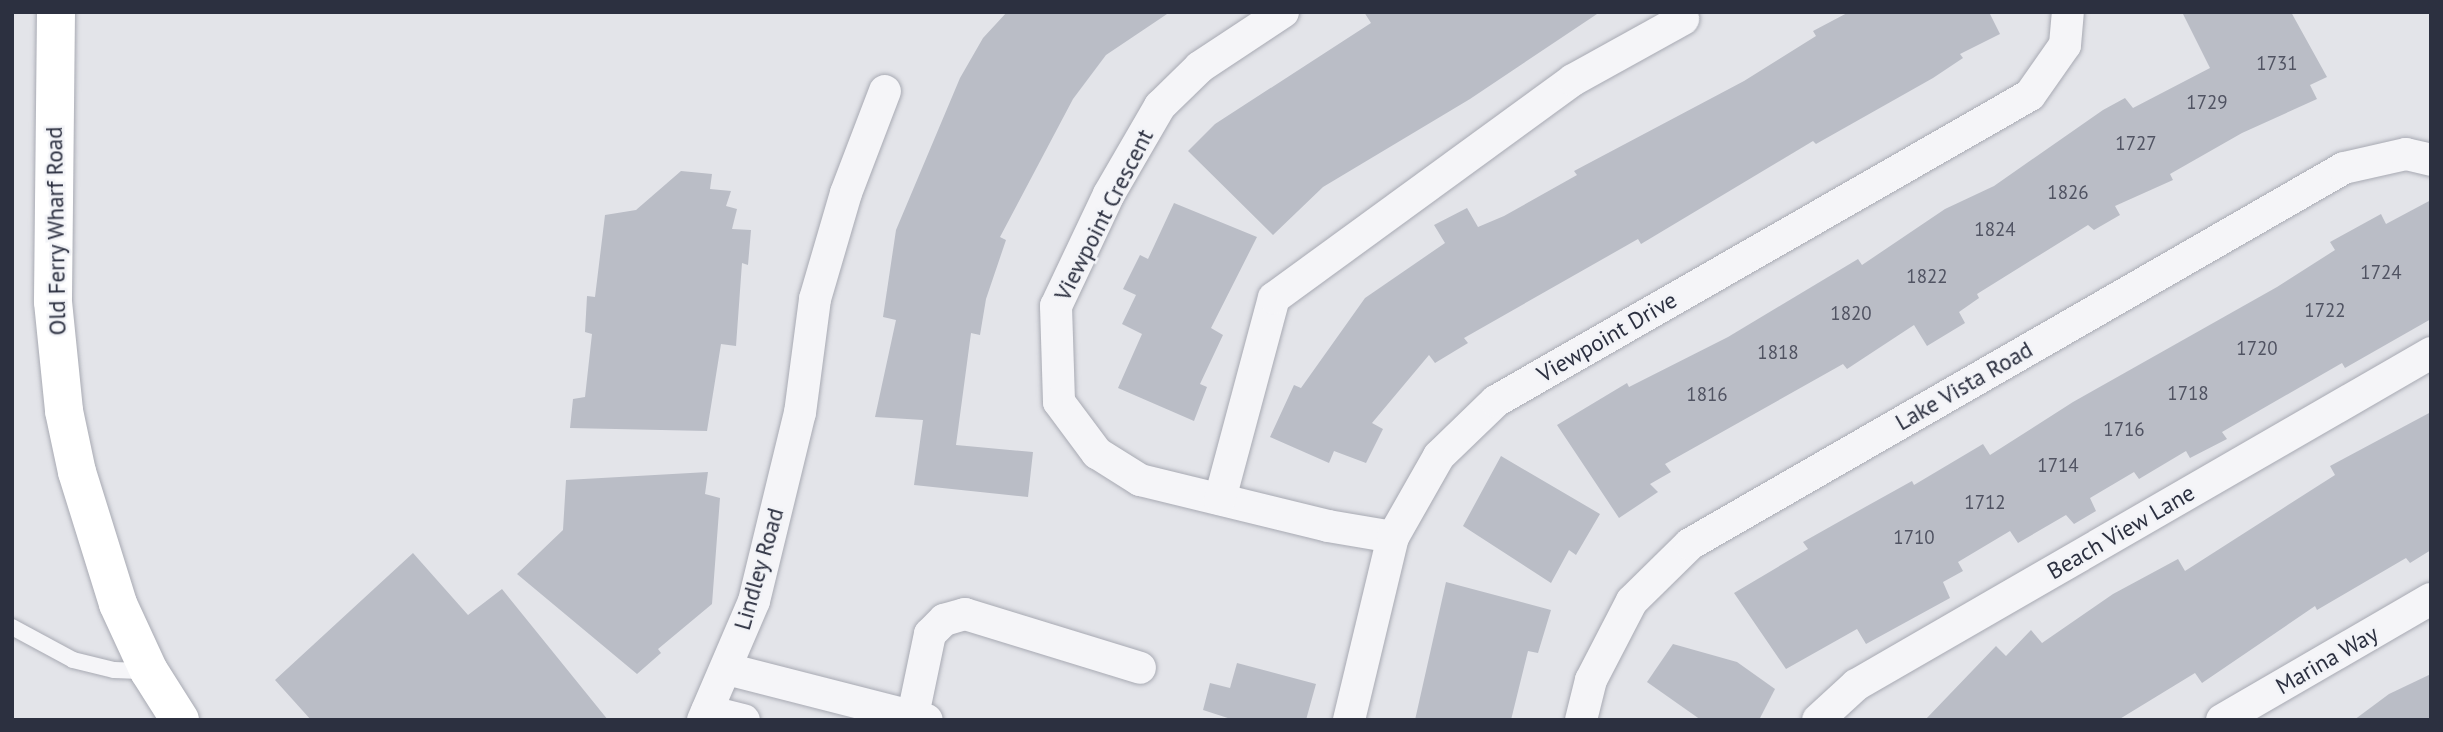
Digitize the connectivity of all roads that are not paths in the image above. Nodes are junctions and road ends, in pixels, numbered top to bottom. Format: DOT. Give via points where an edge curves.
graph roads {
  1 [pos="56,12"];
  2 [pos="1283,12"];
  3 [pos="2068,12"];
  4 [pos="1683,19"];
  5 [pos="885,91"];
  6 [pos="2431,160"];
  7 [pos="2431,352"];
  8 [pos="1220,499"];
  9 [pos="1393,537"];
  10 [pos="2431,599"];
  11 [pos="12,627"];
  12 [pos="1140,668"];
  13 [pos="727,669"];
  14 [pos="149,671"];
  15 [pos="705,715"];
  16 [pos="918,719"];
  17 [pos="180,720"];
  18 [pos="744,720"];
  19 [pos="1349,720"];
  20 [pos="1581,720"];
  21 [pos="1818,720"];
  22 [pos="2222,720"];
  1 -- 14 [label="street, Old Ferry Wharf Road" via="52,302 64,411 100,551"];
  2 -- 8 [label="street, Viewpoint Crescent" via="1200,67 1160,106 1109,194 1056,306 1059,402 1097,453 1140,480"];
  3 -- 9 [label="street, Viewpoint Drive" via="2065,45 2031,95 1496,401 1439,456"];
  4 -- 8 [label="street" via="1573,80 1274,298"];
  5 -- 13 [label="street, Lindley Road" via="846,193 815,299 800,413 754,601"];
  6 -- 20 [label="street, Lake Vista Road" via="2406,154 2344,168 1690,544 1632,601 1591,680"];
  7 -- 21 [label="street, Beach View Lane" via="1856,685"];
  8 -- 9 [label="street, Viewpoint Crescent"];
  9 -- 19 [label="street, Viewpoint Drive"];
  10 -- 22 [label="street, Marina Way"];
  11 -- 14 [label="lane" via="73,660 114,670"];
  12 -- 16 [label="street" via="965,614 944,620 930,634"];
  13 -- 15 [label="street, Lindley Road"];
  13 -- 16 [label="street"];
  14 -- 17 [label="street, Old Ferry Wharf Road"];
  15 -- 18 [label="street"];
}
